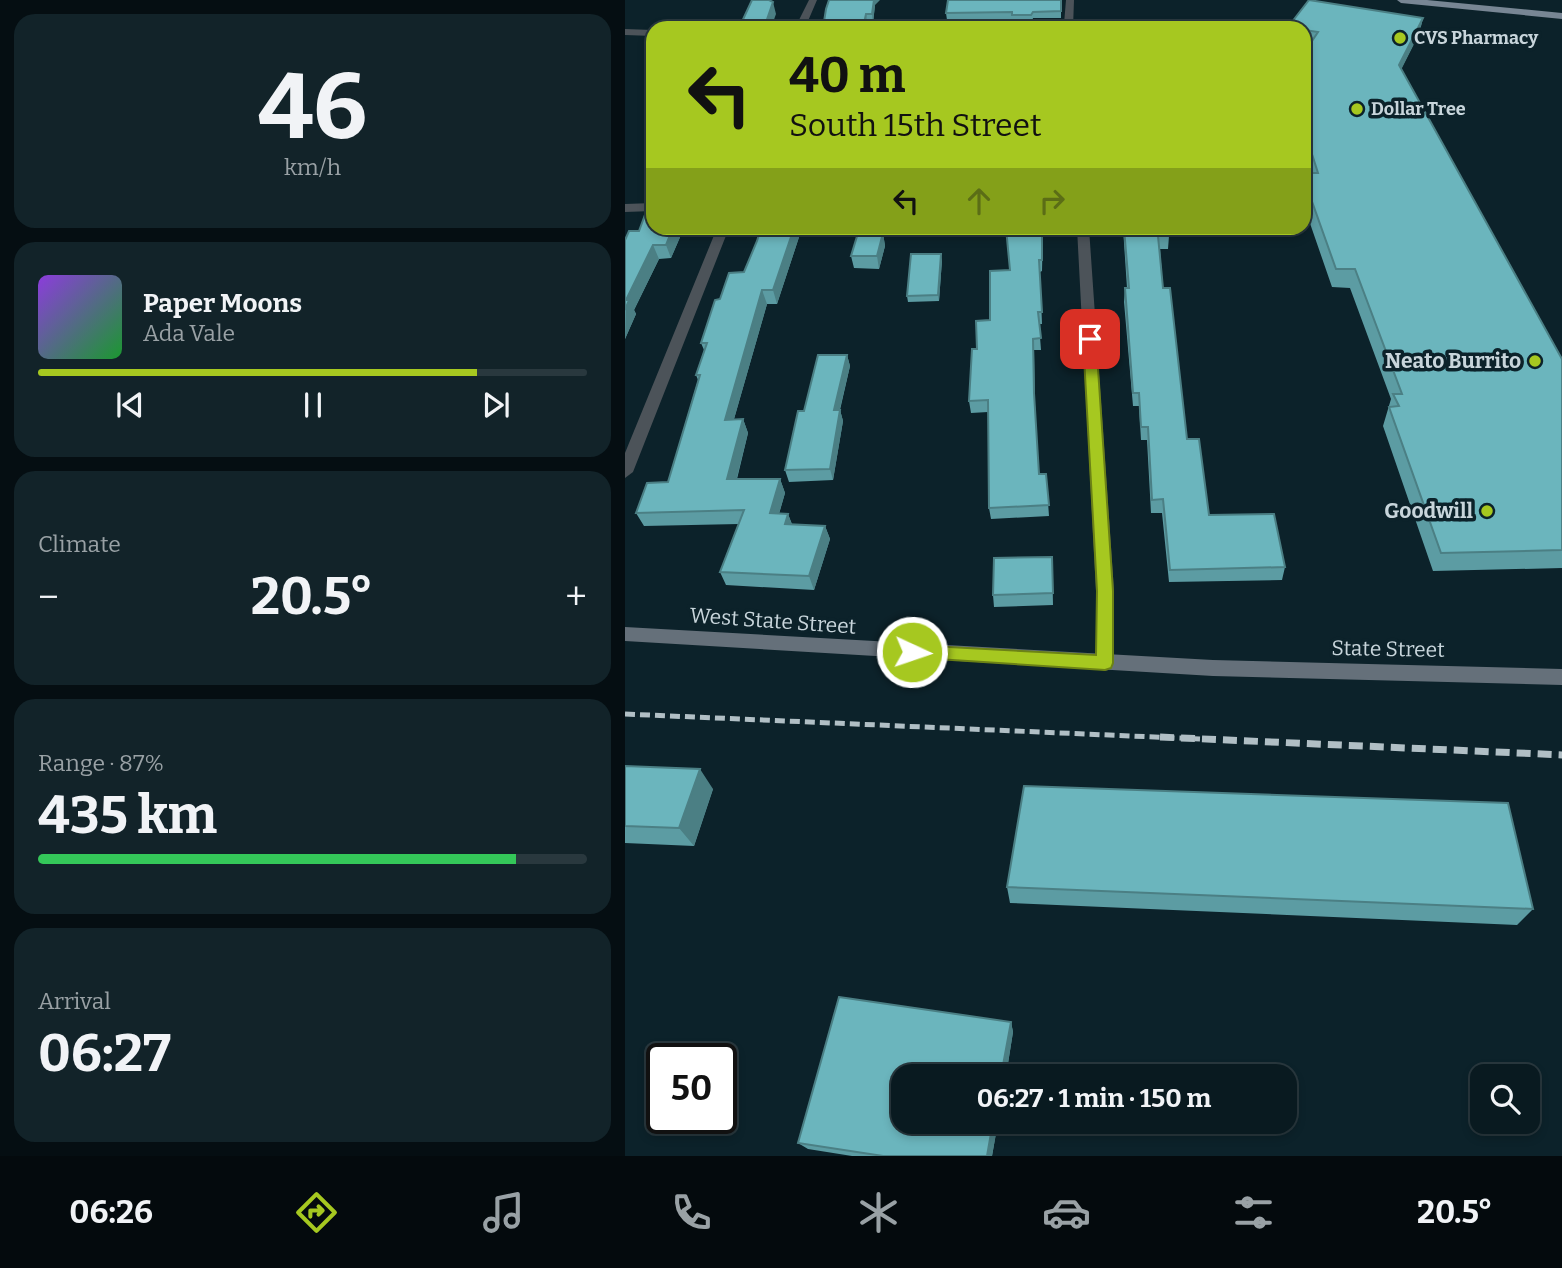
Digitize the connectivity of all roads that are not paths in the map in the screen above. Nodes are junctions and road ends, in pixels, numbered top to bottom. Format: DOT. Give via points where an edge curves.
graph roads {
  1 [pos="813,0"];
  2 [pos="1070,0"];
  3 [pos="1401,0"];
  4 [pos="1562,16"];
  5 [pos="803,21"];
  6 [pos="1068,21"];
  7 [pos="625,32"];
  8 [pos="646,33"];
  9 [pos="646,207"];
  10 [pos="625,208"];
  11 [pos="720,235"];
  12 [pos="1083,235"];
  13 [pos="625,472"];
  14 [pos="625,634"];
  15 [pos="1105,663"];
  16 [pos="1213,668"];
  17 [pos="1562,677"];
  1 -- 5 [label="street"];
  2 -- 6 [label="street"];
  3 -- 4 [label="main road"];
  7 -- 8 [label="street"];
  9 -- 10 [label="street"];
  11 -- 13 [label="street"];
  12 -- 15 [label="street" via="1105,591"];
  14 -- 15 [label="main road, West State Street"];
  15 -- 16 [label="main road, West State Street"];
  16 -- 17 [label="main road, State Street"];
}
